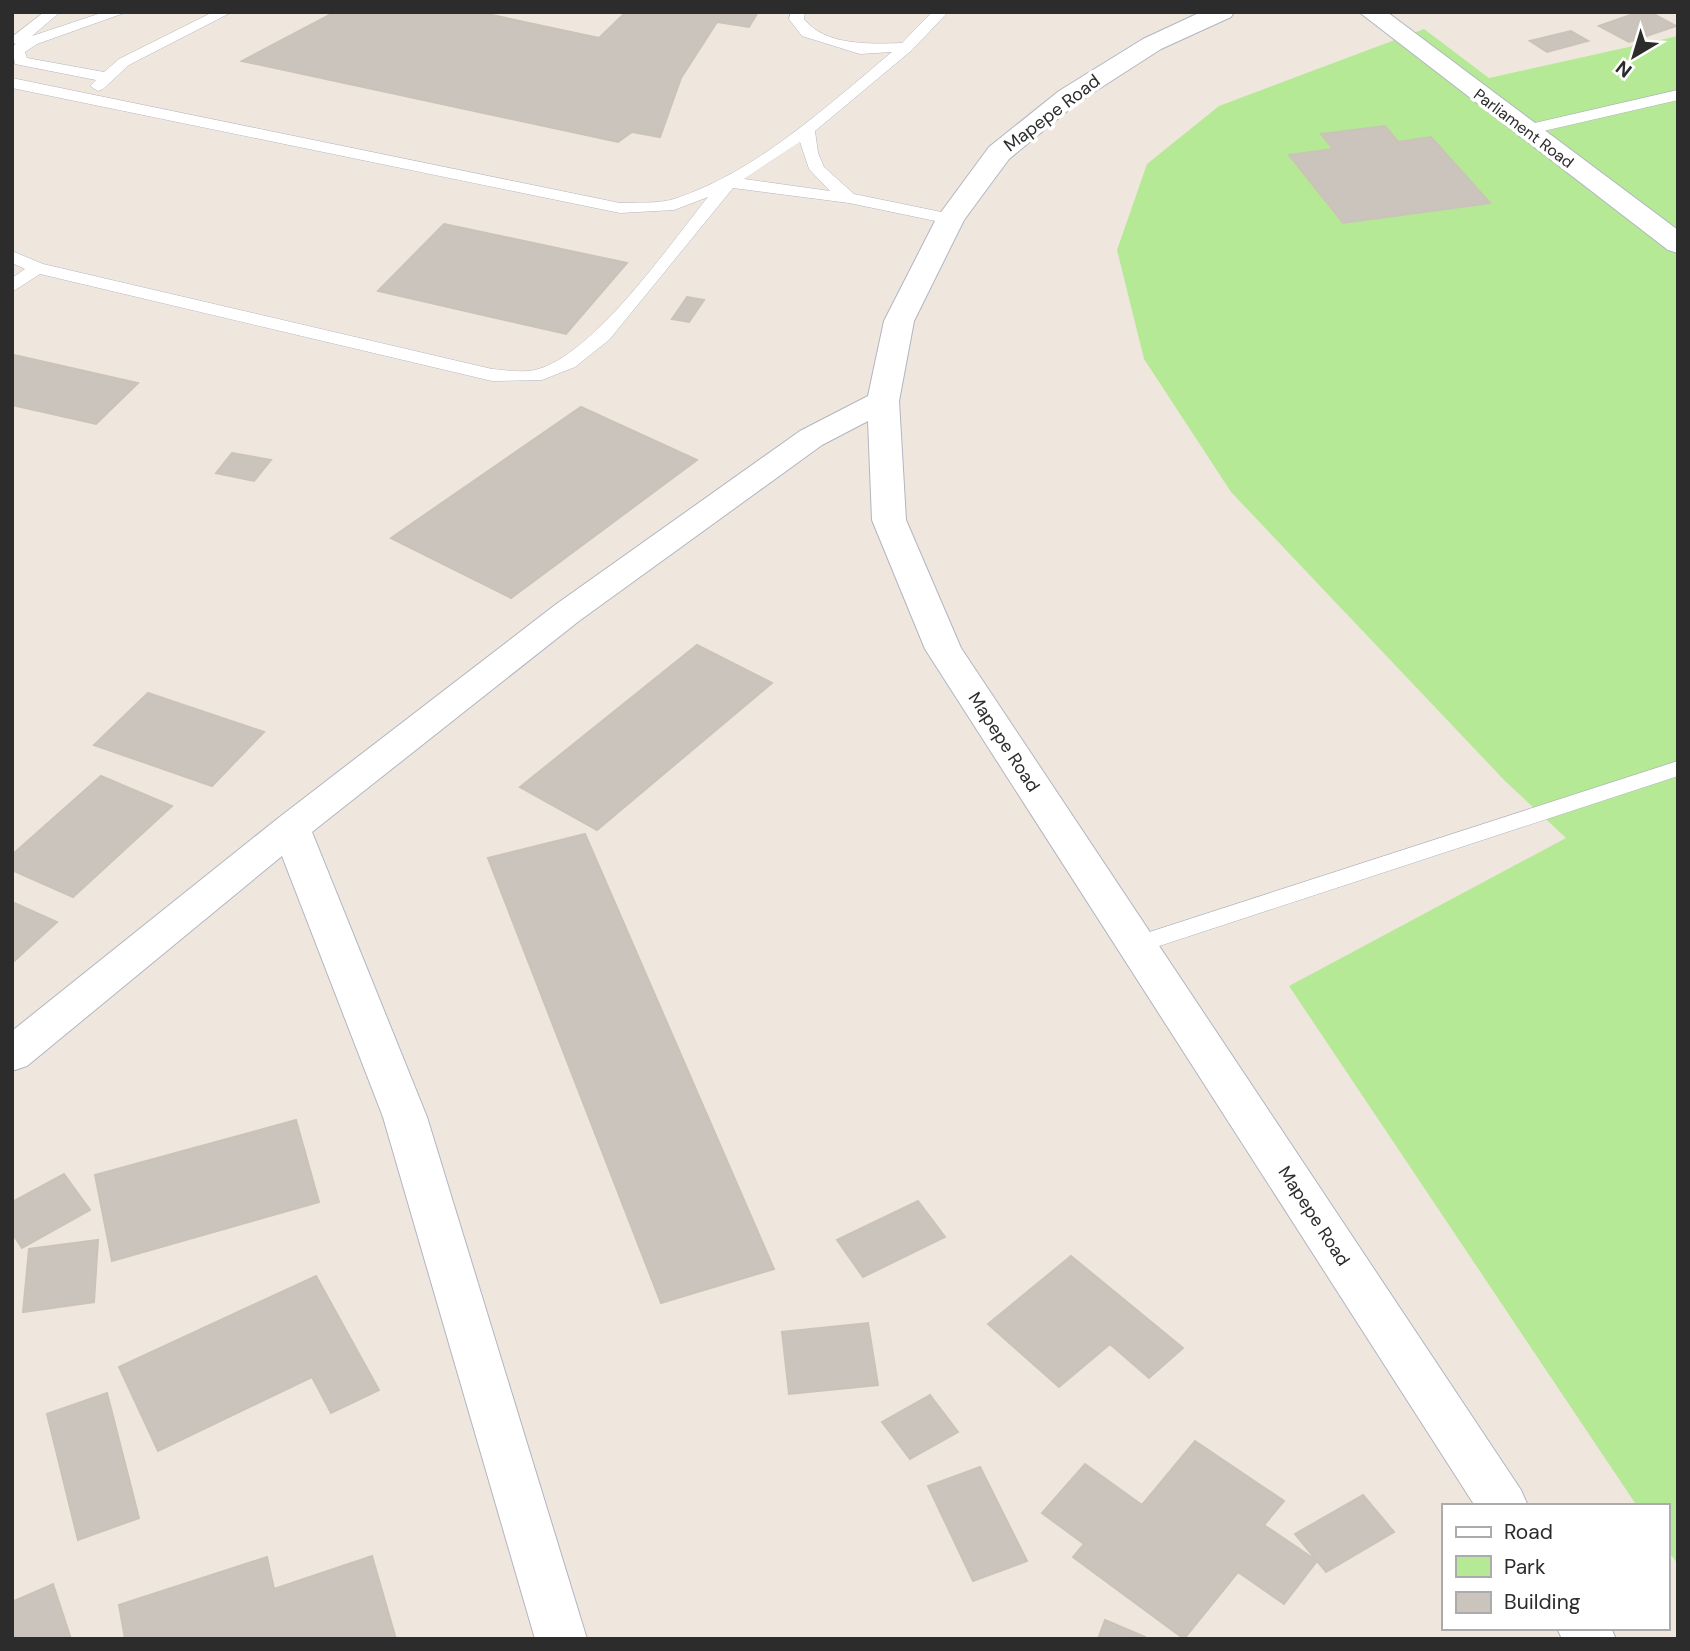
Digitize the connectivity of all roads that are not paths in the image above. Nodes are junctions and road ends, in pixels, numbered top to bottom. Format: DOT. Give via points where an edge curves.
graph roads {
  1 [pos="52,12"];
  2 [pos="120,12"];
  3 [pos="225,12"];
  4 [pos="799,12"];
  5 [pos="941,12"];
  6 [pos="1222,12"];
  7 [pos="1371,12"];
  8 [pos="907,47"];
  9 [pos="860,49"];
  10 [pos="17,50"];
  11 [pos="874,75"];
  12 [pos="106,76"];
  13 [pos="12,83"];
  14 [pos="1678,95"];
  15 [pos="104,102"];
  16 [pos="807,130"];
  17 [pos="1526,130"];
  18 [pos="729,182"];
  19 [pos="849,198"];
  20 [pos="950,219"];
  21 [pos="1678,244"];
  22 [pos="12,256"];
  23 [pos="37,268"];
  24 [pos="12,287"];
  25 [pos="883,401"];
  26 [pos="1678,768"];
  27 [pos="291,828"];
  28 [pos="1136,944"];
  29 [pos="12,1055"];
  30 [pos="1502,1504"];
  31 [pos="561,1639"];
  1 -- 10 [label="lane" via="18,39"];
  2 -- 10 [label="lane"];
  3 -- 12 [label="lane" via="124,62"];
  4 -- 9 [label="lane" via="796,19 807,33"];
  5 -- 8 [label="lane"];
  6 -- 20 [label="street, Mapepe Road" via="1152,44 1068,97 999,153"];
  7 -- 17 [label="street, Parliament Road"];
  8 -- 9 [label="lane"];
  8 -- 11 [label="lane"];
  9 -- 11 [label="lane" via="870,60"];
  10 -- 12 [label="lane" via="20,61"];
  11 -- 16 [label="lane"];
  12 -- 15 [label="lane" via="97,84"];
  13 -- 15 [label="lane"];
  14 -- 17 [label="lane"];
  15 -- 18 [label="lane" via="620,208 674,205"];
  16 -- 18 [label="lane"];
  16 -- 19 [label="lane" via="807,150 815,170"];
  17 -- 21 [label="street, Parliament Road"];
  18 -- 19 [label="lane"];
  18 -- 23 [label="lane" via="603,336 569,363 536,376 492,375"];
  19 -- 20 [label="lane"];
  20 -- 25 [label="street, Mapepe Road" via="899,321"];
  22 -- 23 [label="lane"];
  23 -- 24 [label="lane"];
  25 -- 27 [label="street" via="811,438 567,613"];
  25 -- 28 [label="street, Mapepe Road" via="889,520 943,649"];
  26 -- 28 [label="lane"];
  27 -- 29 [label="street"];
  27 -- 31 [label="street" via="405,1117"];
  28 -- 30 [label="street, Mapepe Road"];
}
